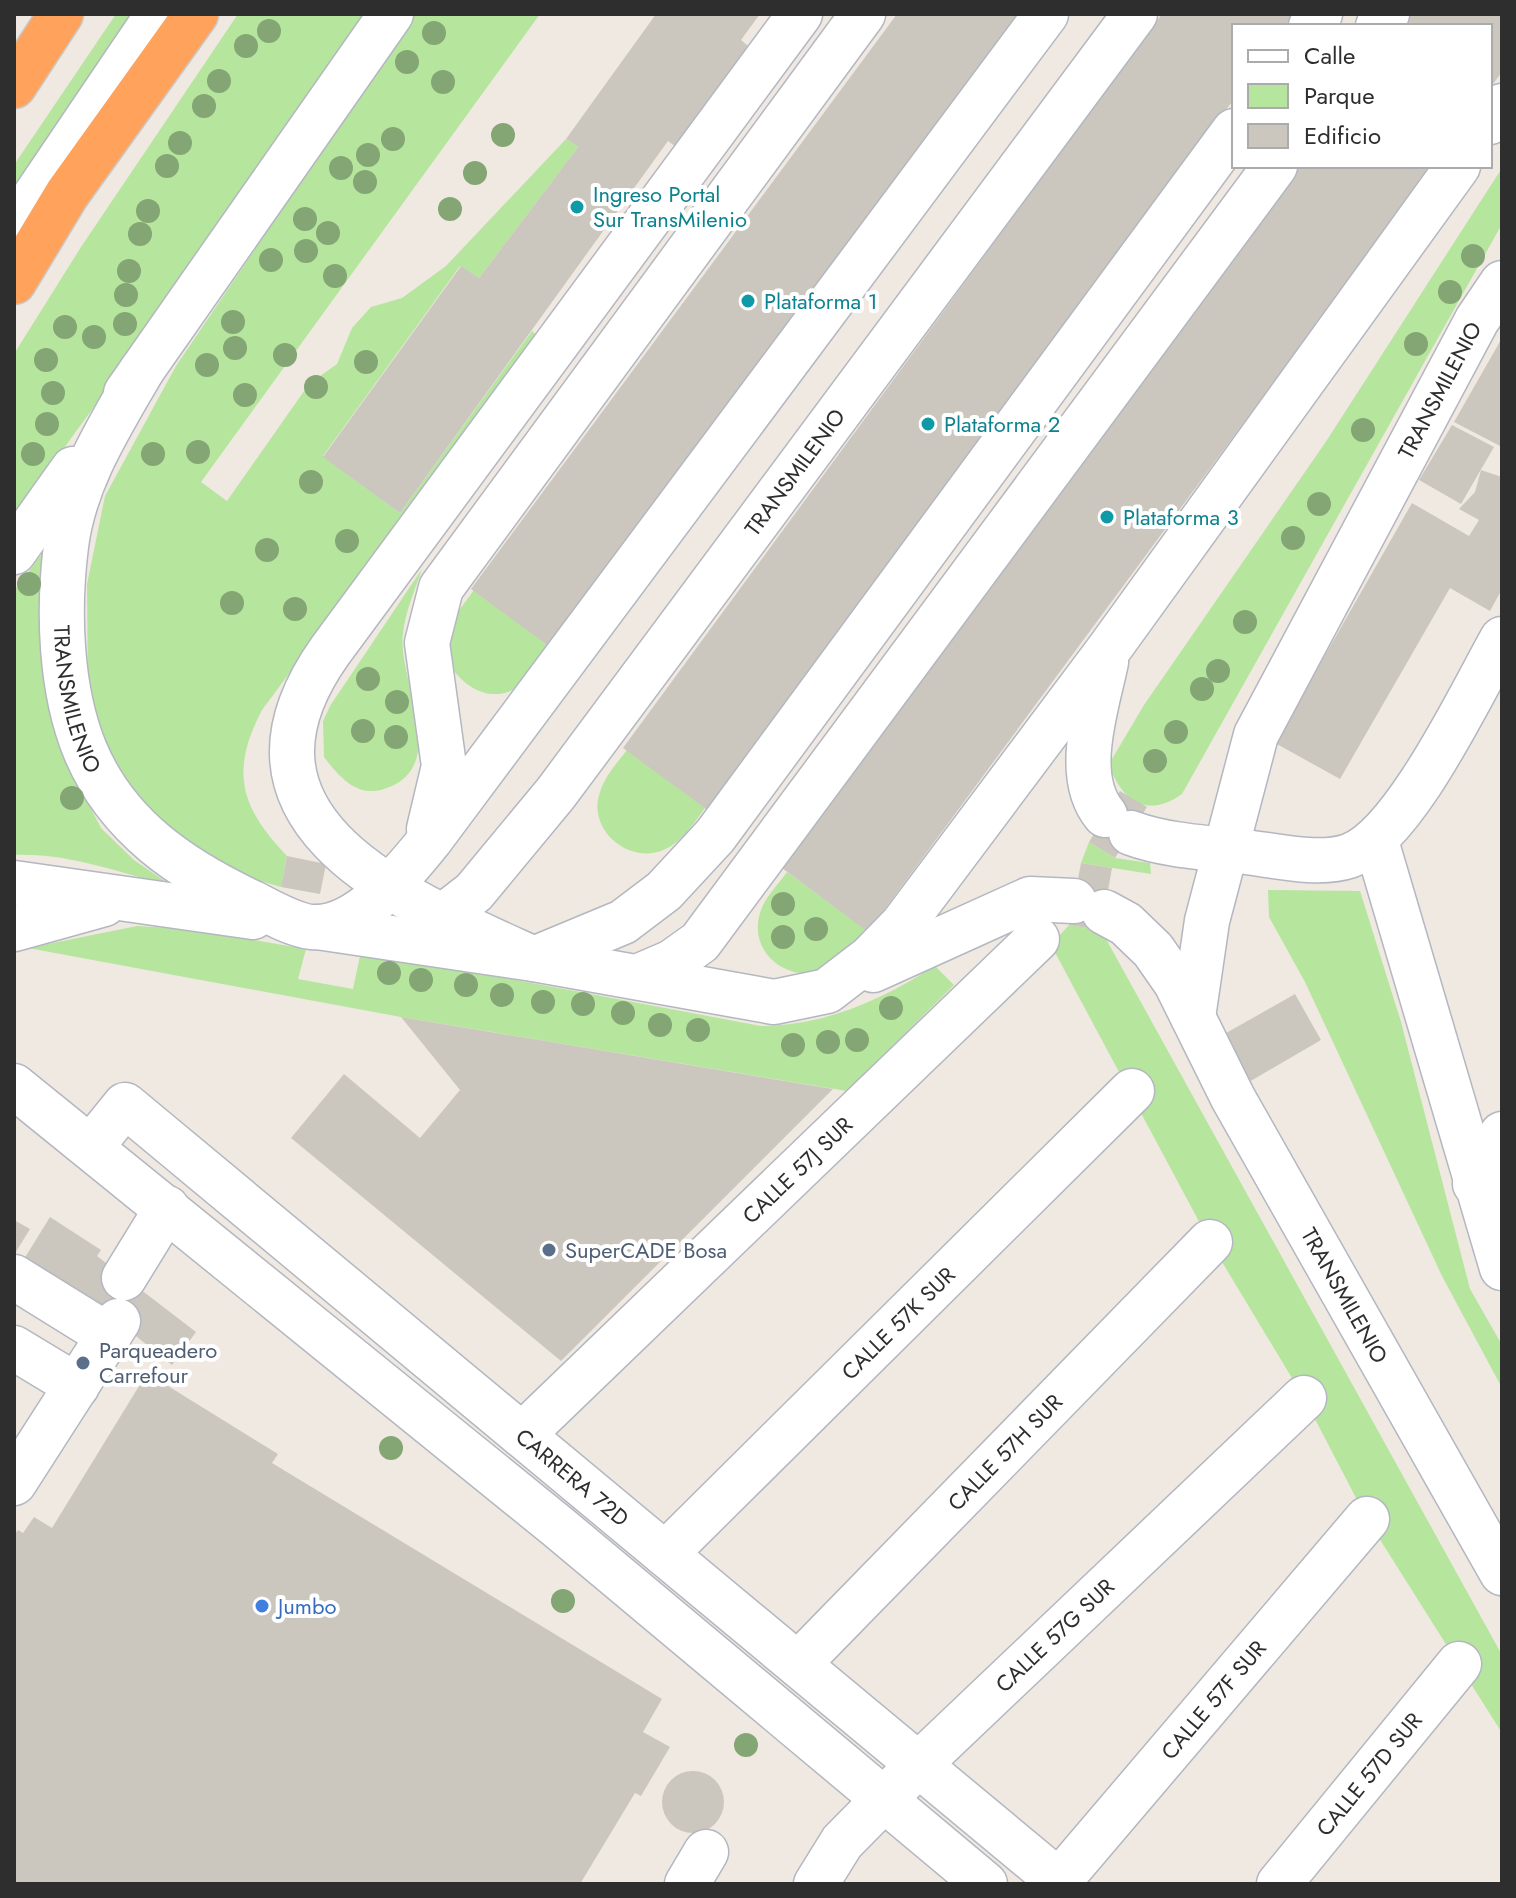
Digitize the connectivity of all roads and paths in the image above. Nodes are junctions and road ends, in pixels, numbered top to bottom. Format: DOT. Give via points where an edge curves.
graph roads {
  1 [pos="61,14"];
  2 [pos="158,14"];
  3 [pos="196,14"];
  4 [pos="391,14"];
  5 [pos="800,14"];
  6 [pos="863,14"];
  7 [pos="1046,14"];
  8 [pos="1135,14"];
  9 [pos="19,66"];
  10 [pos="1232,134"];
  11 [pos="1274,168"];
  12 [pos="1457,168"];
  13 [pos="14,227"];
  14 [pos="14,282"];
  15 [pos="1502,283"];
  16 [pos="142,370"];
  17 [pos="14,552"];
  18 [pos="1502,639"];
  19 [pos="1109,649"];
  20 [pos="1376,841"];
  21 [pos="1225,850"];
  22 [pos="403,872"];
  23 [pos="14,883"];
  24 [pos="134,898"];
  25 [pos="311,927"];
  26 [pos="14,929"];
  27 [pos="426,929"];
  28 [pos="1037,939"];
  29 [pos="534,959"];
  30 [pos="637,977"];
  31 [pos="827,991"];
  32 [pos="1193,1017"];
  33 [pos="14,1086"];
  34 [pos="1132,1091"];
  35 [pos="1502,1134"];
  36 [pos="91,1147"];
  37 [pos="1475,1184"];
  38 [pos="175,1215"];
  39 [pos="1210,1242"];
  40 [pos="1502,1268"];
  41 [pos="14,1277"];
  42 [pos="115,1310"];
  43 [pos="14,1348"];
  44 [pos="70,1382"];
  45 [pos="1304,1398"];
  46 [pos="522,1435"];
  47 [pos="20,1474"];
  48 [pos="1367,1519"];
  49 [pos="665,1554"];
  50 [pos="1502,1573"];
  51 [pos="798,1664"];
  52 [pos="1459,1664"];
  53 [pos="918,1765"];
  54 [pos="885,1799"];
  55 [pos="973,1810"];
  56 [pos="936,1868"];
  57 [pos="1060,1883"];
  58 [pos="816,1884"];
  59 [pos="985,1884"];
  60 [pos="1279,1884"];
  1 -- 9 [label="highway"];
  2 -- 13 [label="street"];
  3 -- 14 [label="highway" via="75,182"];
  4 -- 16 [label="street, TRANSMILENIO"];
  5 -- 22 [label="street, TRANSMILENIO" via="307,686 290,735 295,787 323,831"];
  6 -- 22 [label="street, TRANSMILENIO" via="441,588 432,614 427,664 444,766 435,813"];
  7 -- 22 [label="street, TRANSMILENIO" via="567,660"];
  8 -- 27 [label="street, TRANSMILENIO" via="565,782 474,892"];
  10 -- 29 [label="street" via="715,836 664,891 623,922"];
  11 -- 30 [label="street" via="700,942"];
  12 -- 19 [label="street, TRANSMILENIO"];
  15 -- 21 [label="street, TRANSMILENIO" via="1256,735"];
  16 -- 17 [label="street, TRANSMILENIO"];
  16 -- 25 [label="street, TRANSMILENIO" via="88,466 71,519 63,605 74,714 110,796 145,837 215,885"];
  18 -- 20 [label="street" via="1426,773"];
  19 -- 21 [label="street, TRANSMILENIO" via="1090,740 1090,778 1118,824"];
  19 -- 31 [label="street, TRANSMILENIO" via="903,924"];
  20 -- 21 [label="street, TRANSMILENIO" via="1348,856 1319,859"];
  20 -- 37 [label="street"];
  21 -- 32 [label="street, TRANSMILENIO" via="1207,921"];
  22 -- 25 [label="street, TRANSMILENIO" via="360,911"];
  22 -- 27 [label="street, TRANSMILENIO"];
  23 -- 24 [label="street, TRANSMILENIO"];
  24 -- 25 [label="street, TRANSMILENIO"];
  24 -- 26 [label="street, TRANSMILENIO"];
  25 -- 27 [label="street, TRANSMILENIO"];
  27 -- 29 [label="street, TRANSMILENIO"];
  28 -- 46 [label="street, CALLE 57J SUR"];
  29 -- 30 [label="street, TRANSMILENIO"];
  30 -- 31 [label="street, TRANSMILENIO" via="774,1002"];
  31 -- 32 [label="street, TRANSMILENIO" via="1030,899 1089,906 1126,924 1153,950"];
  32 -- 50 [label="street, TRANSMILENIO" via="1233,1098"];
  33 -- 36 [label="street"];
  34 -- 49 [label="street, CALLE 57K SUR"];
  35 -- 37 [label="street"];
  36 -- 38 [label="street"];
  36 -- 46 [label="street, CARRERA 72D" via="125,1105"];
  37 -- 40 [label="street"];
  38 -- 42 [label="street"];
  38 -- 54 [label="street"];
  39 -- 51 [label="street, CALLE 57H SUR"];
  41 -- 42 [label="street"];
  42 -- 44 [label="street"];
  43 -- 44 [label="street"];
  44 -- 47 [label="street"];
  45 -- 53 [label="street, CALLE 57G SUR"];
  46 -- 49 [label="street, CARRERA 72D"];
  48 -- 57 [label="street, CALLE 57F SUR"];
  49 -- 51 [label="street, CARRERA 72D"];
  51 -- 53 [label="street, CARRERA 72D"];
  52 -- 60 [label="street, CALLE 57D SUR"];
  53 -- 54 [label="street, CALLE 57G SUR"];
  53 -- 55 [label="street, CARRERA 72D"];
  54 -- 56 [label="street"];
  54 -- 58 [label="street, CALLE 57G SUR" via="842,1842"];
  55 -- 56 [label="street"];
  55 -- 57 [label="street, CARRERA 72D"];
  56 -- 59 [label="street"];
}
